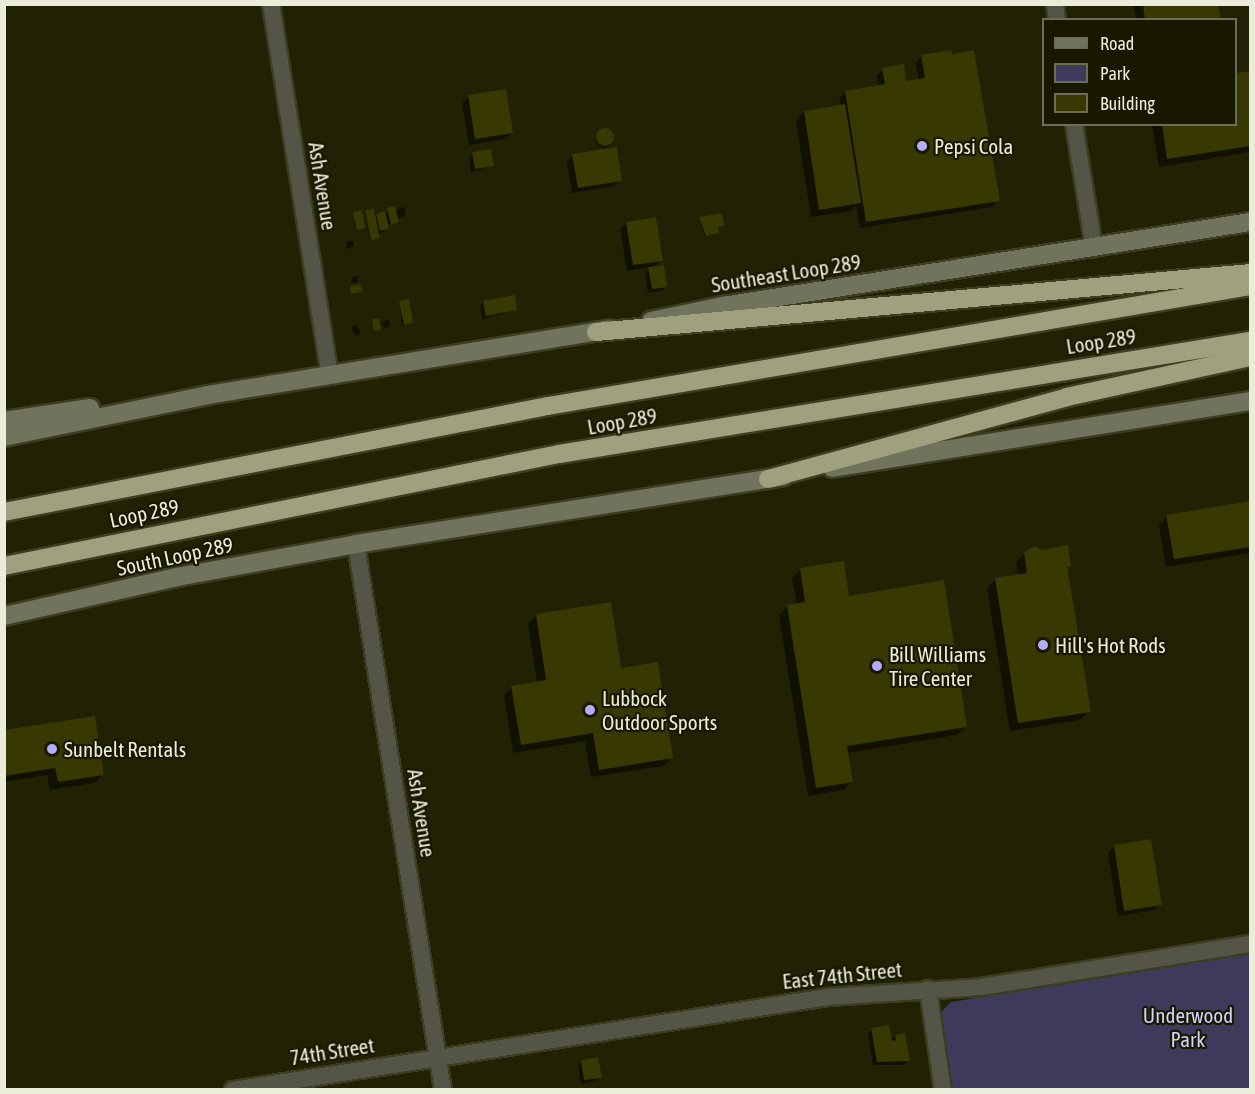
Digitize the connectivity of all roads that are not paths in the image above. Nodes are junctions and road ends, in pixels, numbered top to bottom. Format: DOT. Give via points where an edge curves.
graph roads {
  1 [pos="271,4"];
  2 [pos="1074,126"];
  3 [pos="1251,222"];
  4 [pos="1094,248"];
  5 [pos="1251,273"];
  6 [pos="1251,286"];
  7 [pos="596,332"];
  8 [pos="1251,340"];
  9 [pos="1251,357"];
  10 [pos="330,375"];
  11 [pos="208,395"];
  12 [pos="1251,401"];
  13 [pos="4,421"];
  14 [pos="4,437"];
  15 [pos="768,479"];
  16 [pos="4,512"];
  17 [pos="356,544"];
  18 [pos="4,566"];
  19 [pos="4,616"];
  20 [pos="1251,944"];
  21 [pos="928,989"];
  22 [pos="438,1058"];
  23 [pos="232,1089"];
  24 [pos="443,1089"];
  25 [pos="944,1089"];
  1 -- 10 [label="street, Ash Avenue"];
  2 -- 4 [label="street"];
  3 -- 4 [label="main road, Southeast Loop 289"];
  4 -- 7 [label="main road, Southeast Loop 289" via="723,306"];
  5 -- 7 [label="highway" via="798,317"];
  6 -- 16 [label="highway, Loop 289" via="548,406"];
  7 -- 10 [label="main road, Southeast Loop 289"];
  8 -- 18 [label="highway, Loop 289" via="559,454"];
  9 -- 15 [label="highway" via="1066,397"];
  10 -- 11 [label="main road"];
  11 -- 13 [label="main road"];
  11 -- 14 [label="main road"];
  12 -- 15 [label="main road"];
  15 -- 17 [label="main road"];
  17 -- 19 [label="main road, South Loop 289" via="177,577"];
  17 -- 22 [label="street, Ash Avenue"];
  20 -- 21 [label="street, East 74th Street" via="981,987"];
  21 -- 22 [label="street, East 74th Street" via="828,997"];
  21 -- 25 [label="street"];
  22 -- 23 [label="street, 74th Street"];
  22 -- 24 [label="street, Ash Avenue"];
}
